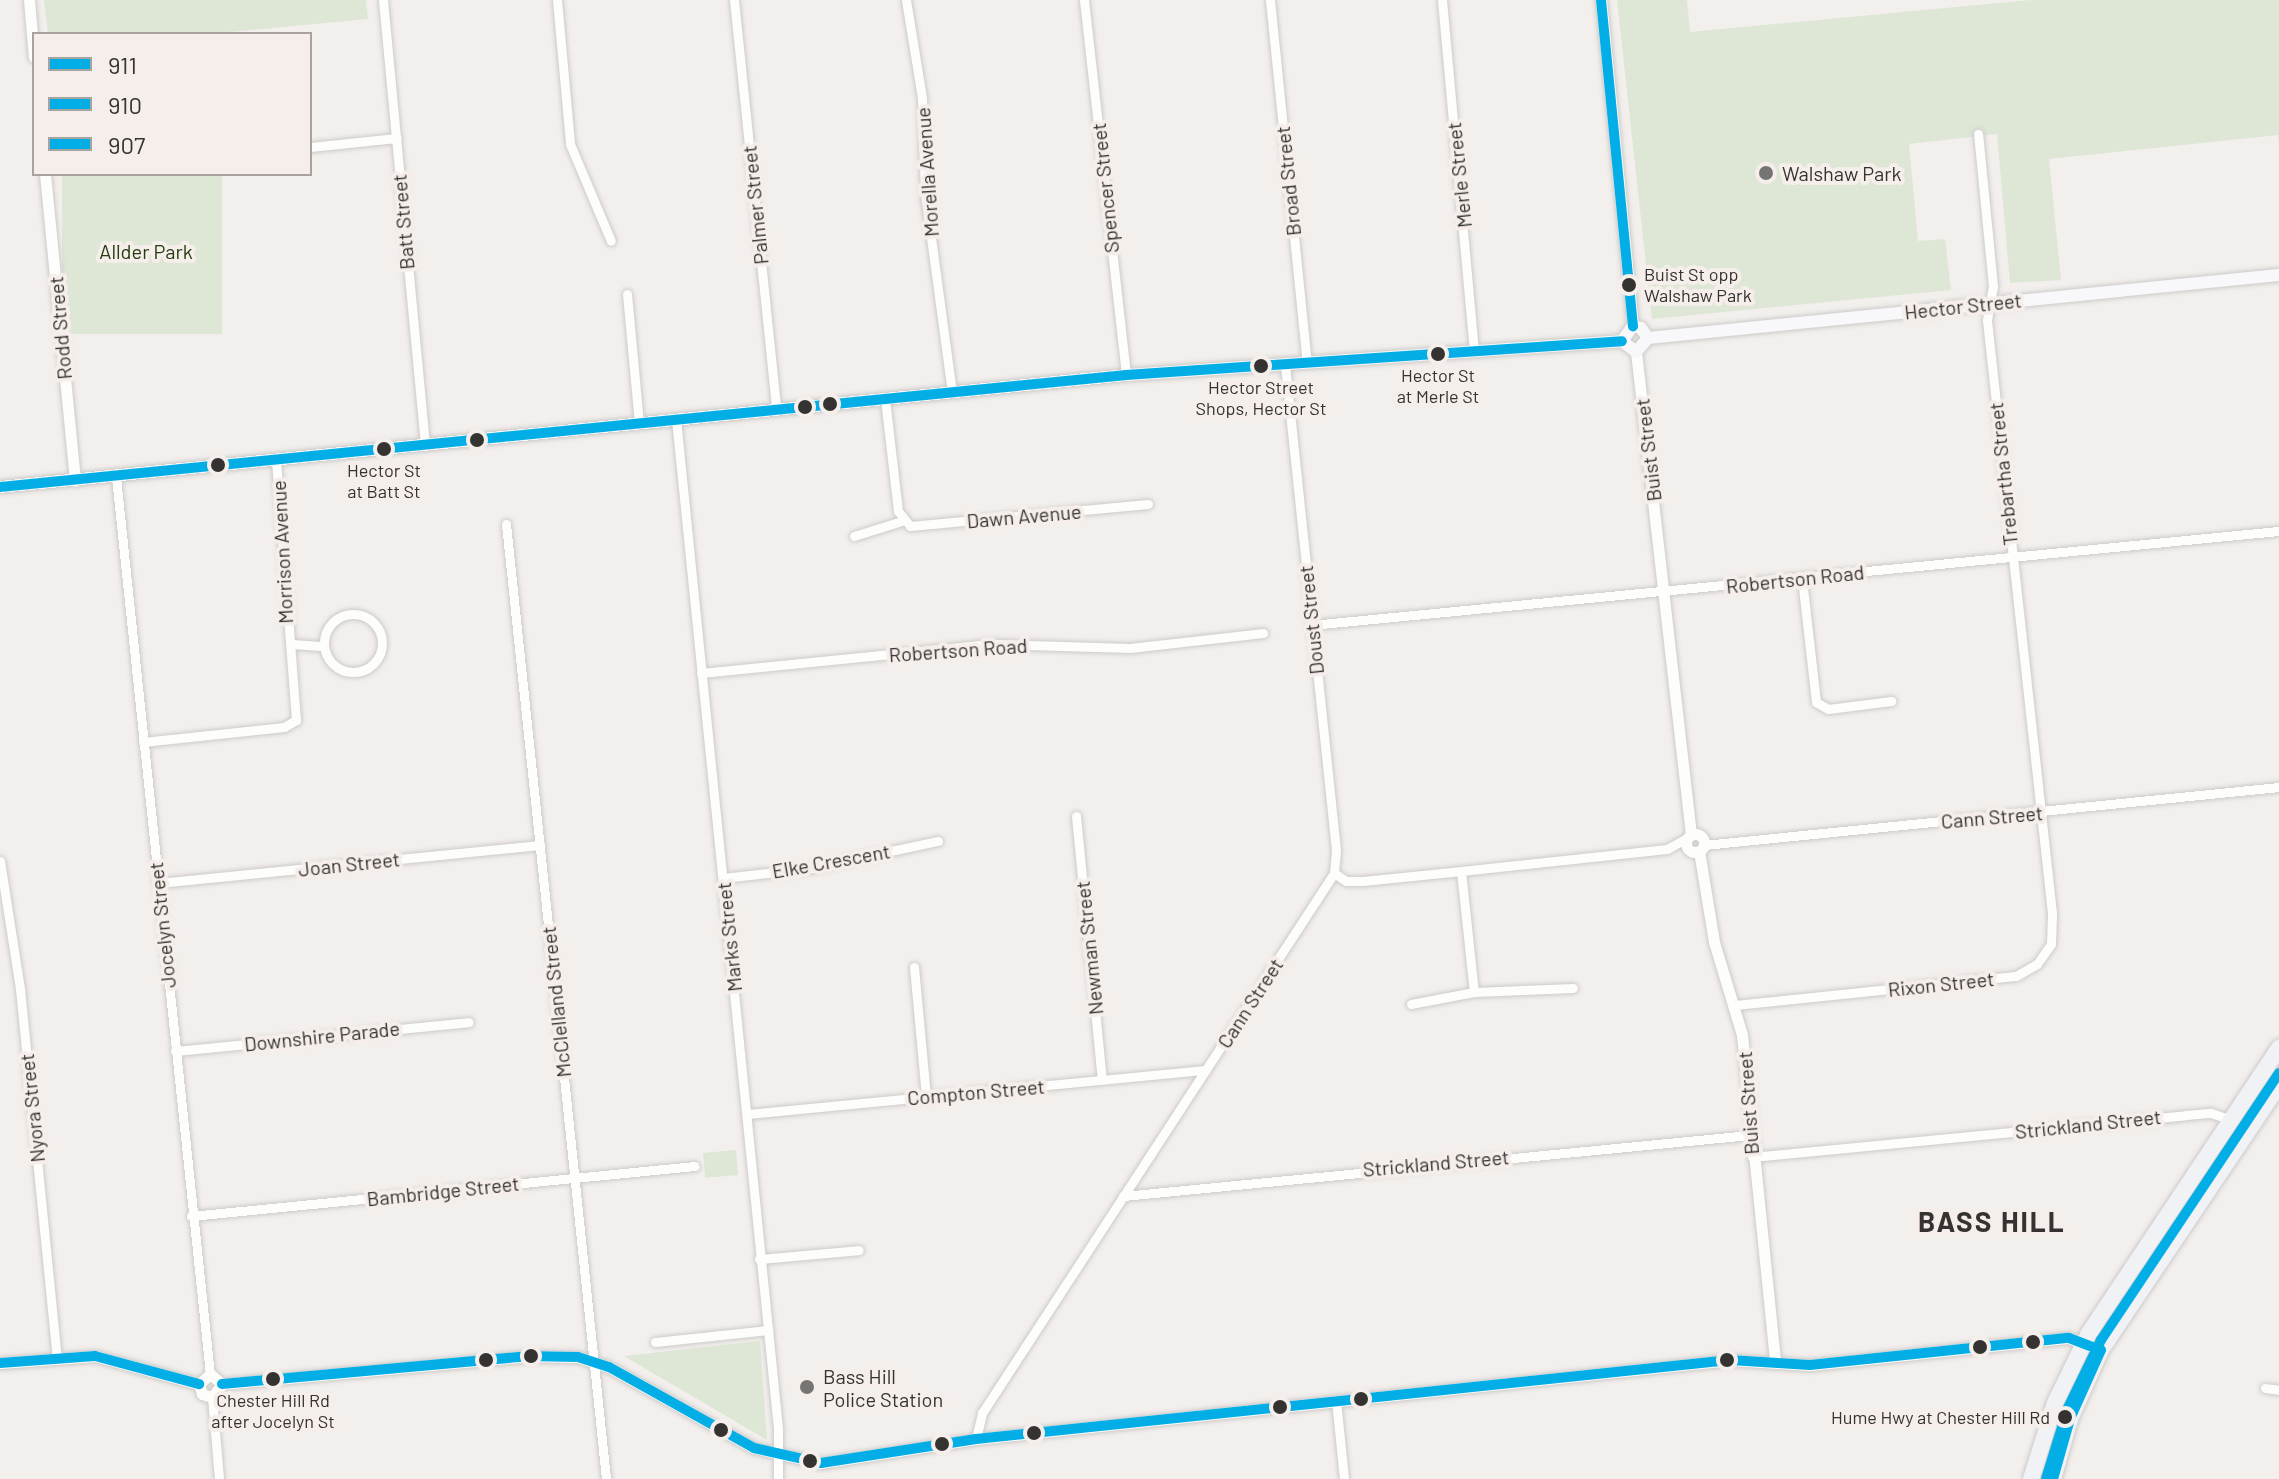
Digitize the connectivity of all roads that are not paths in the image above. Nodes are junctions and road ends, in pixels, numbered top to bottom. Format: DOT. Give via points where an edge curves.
graph roads {
  1 [pos="29,0"];
  2 [pos="383,0"];
  3 [pos="557,0"];
  4 [pos="734,0"];
  5 [pos="906,0"];
  6 [pos="1084,0"];
  7 [pos="1270,0"];
  8 [pos="1442,0"];
  9 [pos="1601,0"];
  10 [pos="32,34"];
  11 [pos="1978,134"];
  12 [pos="397,138"];
  13 [pos="312,147"];
  14 [pos="45,176"];
  15 [pos="611,241"];
  16 [pos="2279,275"];
  17 [pos="627,294"];
  18 [pos="1989,304"];
  19 [pos="1633,326"];
  20 [pos="1648,338"];
  21 [pos="1622,341"];
  22 [pos="1474,351"];
  23 [pos="1636,352"];
  24 [pos="1307,362"];
  25 [pos="1285,367"];
  26 [pos="1126,375"];
  27 [pos="952,392"];
  28 [pos="885,399"];
  29 [pos="776,409"];
  30 [pos="676,419"];
  31 [pos="639,423"];
  32 [pos="425,444"];
  33 [pos="276,459"];
  34 [pos="116,477"];
  35 [pos="75,481"];
  36 [pos="0,487"];
  37 [pos="1148,504"];
  38 [pos="902,521"];
  39 [pos="506,524"];
  40 [pos="2279,531"];
  41 [pos="854,536"];
  42 [pos="2011,558"];
  43 [pos="1802,579"];
  44 [pos="1665,593"];
  45 [pos="1311,625"];
  46 [pos="1263,633"];
  47 [pos="292,644"];
  48 [pos="324,646"];
  49 [pos="701,673"];
  50 [pos="1891,701"];
  51 [pos="143,742"];
  52 [pos="2279,787"];
  53 [pos="2039,813"];
  54 [pos="1076,816"];
  55 [pos="1690,836"];
  56 [pos="938,841"];
  57 [pos="540,845"];
  58 [pos="1701,848"];
  59 [pos="0,861"];
  60 [pos="1461,871"];
  61 [pos="1334,873"];
  62 [pos="723,878"];
  63 [pos="158,883"];
  64 [pos="5,933"];
  65 [pos="914,967"];
  66 [pos="1573,988"];
  67 [pos="1474,992"];
  68 [pos="1411,1004"];
  69 [pos="1735,1005"];
  70 [pos="469,1022"];
  71 [pos="2279,1048"];
  72 [pos="175,1051"];
  73 [pos="1206,1070"];
  74 [pos="1102,1080"];
  75 [pos="2279,1085"];
  76 [pos="926,1097"];
  77 [pos="747,1114"];
  78 [pos="2231,1120"];
  79 [pos="1750,1135"];
  80 [pos="1752,1157"];
  81 [pos="695,1166"];
  82 [pos="574,1180"];
  83 [pos="1123,1196"];
  84 [pos="191,1216"];
  85 [pos="859,1250"];
  86 [pos="759,1259"];
  87 [pos="768,1330"];
  88 [pos="2085,1340"];
  89 [pos="655,1342"];
  90 [pos="2101,1350"];
  91 [pos="57,1357"];
  92 [pos="1775,1359"];
  93 [pos="594,1361"];
  94 [pos="0,1363"];
  95 [pos="210,1374"];
  96 [pos="199,1384"];
  97 [pos="222,1384"];
  98 [pos="2265,1388"];
  99 [pos="2279,1390"];
  100 [pos="212,1397"];
  101 [pos="1336,1400"];
  102 [pos="976,1439"];
  103 [pos="777,1455"];
  104 [pos="219,1479"];
  105 [pos="606,1479"];
  106 [pos="778,1479"];
  107 [pos="1344,1479"];
  108 [pos="2031,1479"];
  109 [pos="2053,1479"];
  1 -- 10 [label="street"];
  2 -- 12 [label="street, Batt Street"];
  3 -- 15 [label="street" via="570,144"];
  4 -- 29 [label="street, Palmer Street"];
  5 -- 27 [label="street, Morella Avenue" via="922,98 926,205"];
  6 -- 26 [label="street, Spencer Street"];
  7 -- 24 [label="street, Broad Street"];
  8 -- 22 [label="street, Merle Street"];
  9 -- 19 [label="street"];
  11 -- 18 [label="street, Trebartha Street" via="1993,286"];
  12 -- 13 [label="street"];
  12 -- 32 [label="street, Batt Street"];
  14 -- 35 [label="street, Rodd Street"];
  16 -- 18 [label="main road, Hector Street"];
  17 -- 31 [label="street"];
  18 -- 20 [label="main road, Hector Street"];
  18 -- 42 [label="street, Trebartha Street"];
  19 -- 20 [label="main road"];
  19 -- 21 [label="main road"];
  20 -- 23 [label="main road"];
  21 -- 22 [label="main road"];
  21 -- 23 [label="main road"];
  22 -- 24 [label="main road"];
  23 -- 44 [label="street, Buist Street"];
  24 -- 25 [label="main road"];
  25 -- 26 [label="main road"];
  25 -- 45 [label="street, Doust Street"];
  26 -- 27 [label="main road"];
  27 -- 28 [label="main road"];
  28 -- 29 [label="main road"];
  28 -- 38 [label="street"];
  29 -- 30 [label="main road"];
  30 -- 31 [label="main road"];
  30 -- 49 [label="street, Marks Street"];
  31 -- 32 [label="main road"];
  32 -- 33 [label="main road"];
  33 -- 34 [label="main road"];
  33 -- 47 [label="street, Morrison Avenue" via="285,626"];
  34 -- 35 [label="main road"];
  34 -- 51 [label="street, Jocelyn Street"];
  35 -- 36 [label="main road"];
  37 -- 38 [label="street, Dawn Avenue" via="916,527"];
  38 -- 41 [label="street, Dawn Avenue"];
  39 -- 57 [label="street, McClelland Street"];
  40 -- 42 [label="street, Robertson Road"];
  42 -- 43 [label="street, Robertson Road"];
  42 -- 53 [label="street, Trebartha Street"];
  43 -- 44 [label="street, Robertson Road"];
  43 -- 50 [label="street" via="1816,702 1828,709"];
  44 -- 45 [label="street, Robertson Road"];
  44 -- 55 [label="street, Buist Street"];
  45 -- 61 [label="street, Doust Street" via="1336,850"];
  46 -- 49 [label="street, Robertson Road" via="1130,648 994,644"];
  47 -- 48 [label="street, Morrison Avenue"];
  47 -- 51 [label="street, Morrison Avenue" via="297,716 292,725"];
  48 -- 48 [label="street, Morrison Avenue" via="329,627 350,614 374,622 382,640 374,664 356,672 333,663"];
  49 -- 62 [label="street, Marks Street"];
  51 -- 63 [label="street, Jocelyn Street"];
  52 -- 53 [label="street, Cann Street"];
  53 -- 58 [label="street, Cann Street"];
  53 -- 69 [label="street, Rixon Street" via="2052,913 2051,944 2037,964 2016,976"];
  54 -- 74 [label="street, Newman Street"];
  55 -- 58 [label="street" via="1702,837"];
  55 -- 60 [label="street" via="1667,849"];
  56 -- 62 [label="street, Elke Crescent" via="811,868"];
  57 -- 63 [label="street, Joan Street"];
  57 -- 82 [label="street, McClelland Street"];
  58 -- 69 [label="street, Buist Street" via="1714,942"];
  59 -- 64 [label="street, Nyora Street"];
  60 -- 61 [label="street" via="1363,881 1346,881"];
  60 -- 67 [label="street"];
  61 -- 73 [label="street, Cann Street"];
  62 -- 77 [label="street, Marks Street"];
  63 -- 72 [label="street, Jocelyn Street"];
  64 -- 91 [label="street, Nyora Street"];
  65 -- 76 [label="street"];
  66 -- 67 [label="street"];
  67 -- 68 [label="street"];
  69 -- 79 [label="street, Buist Street" via="1746,1061"];
  70 -- 72 [label="street, Downshire Parade"];
  71 -- 78 [label="highway"];
  72 -- 84 [label="street, Jocelyn Street"];
  73 -- 74 [label="street, Compton Street"];
  73 -- 83 [label="street, Cann Street"];
  74 -- 76 [label="street, Compton Street"];
  75 -- 90 [label="highway"];
  76 -- 77 [label="street, Compton Street"];
  77 -- 86 [label="street, Marks Street"];
  78 -- 80 [label="street, Strickland Street" via="2198,1114"];
  78 -- 88 [label="highway"];
  79 -- 80 [label="street, Buist Street"];
  79 -- 83 [label="street, Strickland Street"];
  80 -- 92 [label="street, Buist Street"];
  81 -- 82 [label="street, Bambridge Street"];
  82 -- 84 [label="street, Bambridge Street"];
  82 -- 93 [label="street, McClelland Street"];
  83 -- 102 [label="street, Cann Street" via="978,1418"];
  84 -- 95 [label="street, Jocelyn Street"];
  85 -- 86 [label="street"];
  86 -- 87 [label="street, Marks Street"];
  87 -- 89 [label="street"];
  87 -- 103 [label="street, Marks Street"];
  88 -- 90 [label="street"];
  88 -- 92 [label="street" via="1810,1365"];
  88 -- 108 [label="highway" via="2055,1403"];
  90 -- 109 [label="highway" via="2070,1419"];
  91 -- 94 [label="street"];
  91 -- 96 [label="street" via="95,1356"];
  92 -- 101 [label="street"];
  93 -- 97 [label="street" via="527,1356"];
  93 -- 103 [label="street"];
  93 -- 105 [label="street, McClelland Street"];
  95 -- 96 [label="street"];
  95 -- 97 [label="street"];
  96 -- 100 [label="street" via="202,1394"];
  97 -- 100 [label="street"];
  98 -- 99 [label="street"];
  100 -- 104 [label="street"];
  101 -- 102 [label="street"];
  101 -- 107 [label="street"];
  102 -- 103 [label="street" via="846,1461"];
  103 -- 106 [label="street, Marks Street"];
}
